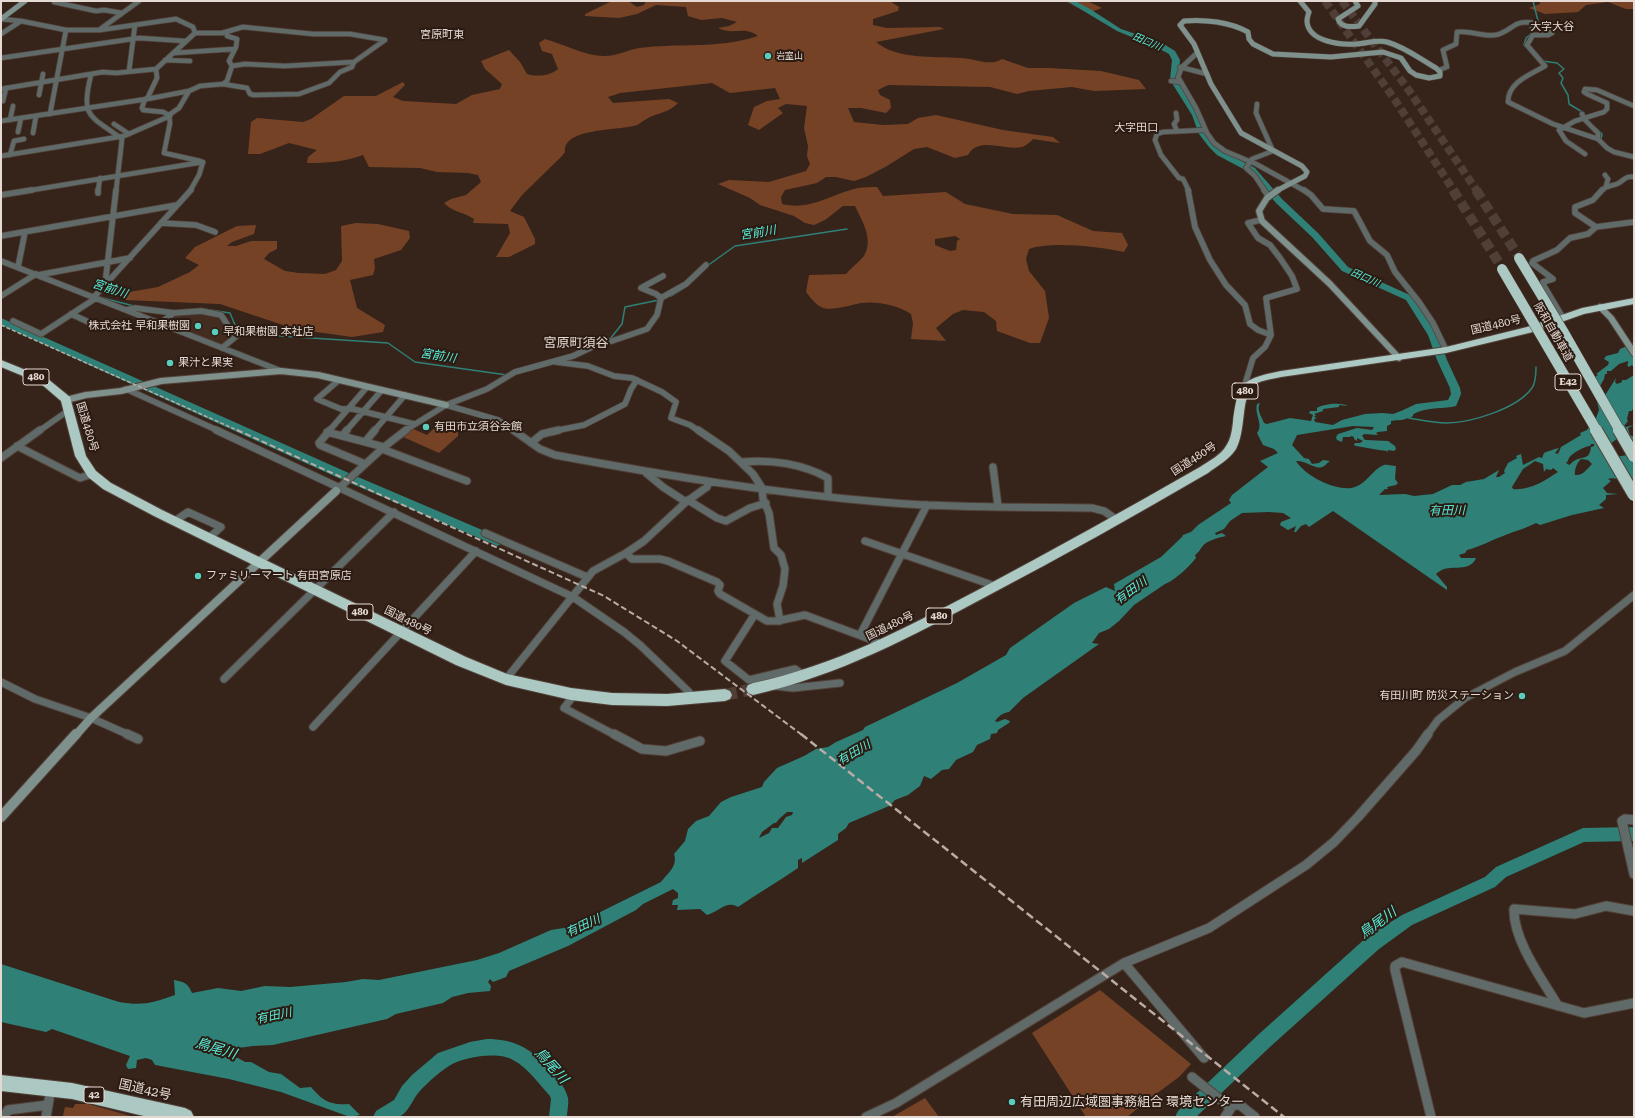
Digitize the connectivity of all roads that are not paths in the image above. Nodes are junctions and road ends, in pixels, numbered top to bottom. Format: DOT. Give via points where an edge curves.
graph roads {
  1 [pos="24,1"];
  2 [pos="139,1"];
  3 [pos="1300,1"];
  4 [pos="1355,1"];
  5 [pos="1375,1"];
  6 [pos="54,2"];
  7 [pos="122,13"];
  8 [pos="1,19"];
  9 [pos="20,21"];
  10 [pos="135,25"];
  11 [pos="66,30"];
  12 [pos="99,30"];
  13 [pos="227,32"];
  14 [pos="195,33"];
  15 [pos="1,34"];
  16 [pos="133,39"];
  17 [pos="185,41"];
  18 [pos="62,49"];
  19 [pos="234,49"];
  20 [pos="174,53"];
  21 [pos="1197,53"];
  22 [pos="1,58"];
  23 [pos="165,60"];
  24 [pos="190,61"];
  25 [pos="354,62"];
  26 [pos="232,66"];
  27 [pos="1180,67"];
  28 [pos="156,69"];
  29 [pos="1439,70"];
  30 [pos="129,71"];
  31 [pos="43,74"];
  32 [pos="1207,74"];
  33 [pos="91,75"];
  34 [pos="56,80"];
  35 [pos="1172,81"];
  36 [pos="1179,82"];
  37 [pos="42,83"];
  38 [pos="223,84"];
  39 [pos="3,88"];
  40 [pos="188,91"];
  41 [pos="39,95"];
  42 [pos="146,99"];
  43 [pos="2,101"];
  44 [pos="1257,104"];
  45 [pos="13,106"];
  46 [pos="1634,106"];
  47 [pos="86,108"];
  48 [pos="1176,113"];
  49 [pos="50,114"];
  50 [pos="170,115"];
  51 [pos="36,116"];
  52 [pos="1582,116"];
  53 [pos="21,118"];
  54 [pos="10,120"];
  55 [pos="1,121"];
  56 [pos="114,124"];
  57 [pos="1562,128"];
  58 [pos="1205,130"];
  59 [pos="1178,131"];
  60 [pos="18,132"];
  61 [pos="33,133"];
  62 [pos="129,134"];
  63 [pos="120,137"];
  64 [pos="24,139"];
  65 [pos="1598,139"];
  66 [pos="1272,151"];
  67 [pos="1585,154"];
  68 [pos="10,155"];
  69 [pos="1,156"];
  70 [pos="1634,157"];
  71 [pos="203,162"];
  72 [pos="1248,165"];
  73 [pos="118,175"];
  74 [pos="1606,175"];
  75 [pos="1634,177"];
  76 [pos="100,178"];
  77 [pos="1290,183"];
  78 [pos="1606,186"];
  79 [pos="98,193"];
  80 [pos="1,195"];
  81 [pos="1270,196"];
  82 [pos="177,205"];
  83 [pos="113,217"];
  84 [pos="1261,220"];
  85 [pos="1634,222"];
  86 [pos="161,223"];
  87 [pos="1596,227"];
  88 [pos="25,232"];
  89 [pos="215,232"];
  90 [pos="1,236"];
  91 [pos="1518,256"];
  92 [pos="130,258"];
  93 [pos="1,261"];
  94 [pos="107,262"];
  95 [pos="706,265"];
  96 [pos="1501,266"];
  97 [pos="18,267"];
  98 [pos="37,275"];
  99 [pos="664,276"];
  100 [pos="105,285"];
  101 [pos="1,296"];
  102 [pos="95,298"];
  103 [pos="661,298"];
  104 [pos="1634,301"];
  105 [pos="1600,307"];
  106 [pos="126,310"];
  107 [pos="174,313"];
  108 [pos="71,314"];
  109 [pos="1563,318"];
  110 [pos="12,321"];
  111 [pos="95,324"];
  112 [pos="159,324"];
  113 [pos="1271,335"];
  114 [pos="222,348"];
  115 [pos="1441,351"];
  116 [pos="1634,353"];
  117 [pos="1399,358"];
  118 [pos="552,361"];
  119 [pos="1,363"];
  120 [pos="281,371"];
  121 [pos="339,380"];
  122 [pos="637,380"];
  123 [pos="1248,385"];
  124 [pos="367,387"];
  125 [pos="126,390"];
  126 [pos="382,390"];
  127 [pos="405,396"];
  128 [pos="67,405"];
  129 [pos="446,405"];
  130 [pos="348,409"];
  131 [pos="363,411"];
  132 [pos="386,417"];
  133 [pos="414,424"];
  134 [pos="327,432"];
  135 [pos="342,436"];
  136 [pos="365,442"];
  137 [pos="531,443"];
  138 [pos="17,446"];
  139 [pos="383,448"];
  140 [pos="1634,456"];
  141 [pos="1,458"];
  142 [pos="742,462"];
  143 [pos="365,464"];
  144 [pos="993,468"];
  145 [pos="645,472"];
  146 [pos="92,474"];
  147 [pos="467,481"];
  148 [pos="708,482"];
  149 [pos="762,488"];
  150 [pos="338,489"];
  151 [pos="828,495"];
  152 [pos="1634,495"];
  153 [pos="687,501"];
  154 [pos="766,503"];
  155 [pos="927,505"];
  156 [pos="998,506"];
  157 [pos="394,512"];
  158 [pos="1117,520"];
  159 [pos="485,533"];
  160 [pos="865,541"];
  161 [pos="476,551"];
  162 [pos="626,553"];
  163 [pos="902,554"];
  164 [pos="259,562"];
  165 [pos="587,576"];
  166 [pos="995,586"];
  167 [pos="314,589"];
  168 [pos="1634,595"];
  169 [pos="573,597"];
  170 [pos="755,614"];
  171 [pos="780,621"];
  172 [pos="401,632"];
  173 [pos="860,635"];
  174 [pos="884,644"];
  175 [pos="805,676"];
  176 [pos="224,679"];
  177 [pos="506,679"];
  178 [pos="1,682"];
  179 [pos="840,683"];
  180 [pos="769,686"];
  181 [pos="753,689"];
  182 [pos="571,694"];
  183 [pos="725,695"];
  184 [pos="690,698"];
  185 [pos="91,718"];
  186 [pos="313,727"];
  187 [pos="138,739"];
  188 [pos="700,741"];
  189 [pos="1,817"];
  190 [pos="1634,820"];
  191 [pos="1632,854"];
  192 [pos="1634,874"];
  193 [pos="1634,911"];
  194 [pos="1124,963"];
  195 [pos="1634,1003"];
  196 [pos="1558,1006"];
  197 [pos="1204,1058"];
  198 [pos="1192,1077"];
  199 [pos="1,1083"];
  200 [pos="51,1088"];
  201 [pos="48,1105"];
  202 [pos="1233,1105"];
  203 [pos="4,1117"];
  204 [pos="46,1117"];
  205 [pos="185,1117"];
  206 [pos="866,1117"];
  207 [pos="1225,1117"];
  208 [pos="1255,1117"];
  209 [pos="1431,1117"];
  1 -- 8 [label="street"];
  2 -- 7 [label="street"];
  3 -- 29 [label="street" via="1309,12 1307,22 1318,36 1347,45 1387,42"];
  4 -- 5 [label="street" via="1358,6 1338,19 1340,24 1348,27 1359,26"];
  6 -- 7 [label="street" via="96,11"];
  7 -- 12 [label="street"];
  8 -- 9 [label="street"];
  9 -- 11 [label="street"];
  9 -- 15 [label="street"];
  10 -- 12 [label="street"];
  10 -- 14 [label="street" via="176,19 193,27"];
  10 -- 16 [label="street"];
  11 -- 12 [label="street"];
  11 -- 18 [label="street"];
  13 -- 14 [label="street"];
  13 -- 19 [label="street" via="227,36 237,39 238,43"];
  13 -- 25 [label="street" via="243,27 313,34 350,34 384,39"];
  14 -- 17 [label="street"];
  16 -- 17 [label="street"];
  16 -- 18 [label="street"];
  16 -- 30 [label="street"];
  17 -- 20 [label="street"];
  18 -- 22 [label="street"];
  18 -- 34 [label="street"];
  19 -- 20 [label="street"];
  19 -- 26 [label="street" via="229,61"];
  20 -- 23 [label="street"];
  21 -- 27 [label="street"];
  21 -- 29 [label="street" via="1191,39 1180,26 1182,22 1195,20 1240,27 1248,32 1253,44 1276,55 1331,57 1383,52 1401,58 1412,73 1420,77 1436,78 1440,75"];
  21 -- 32 [label="street"];
  23 -- 24 [label="street"];
  23 -- 28 [label="street"];
  25 -- 26 [label="street"];
  25 -- 38 [label="street" via="352,67 340,72 329,83 299,94 254,95 250,94 247,88"];
  26 -- 38 [label="street" via="227,81"];
  27 -- 32 [label="street"];
  27 -- 36 [label="street"];
  28 -- 30 [label="street"];
  28 -- 42 [label="street" via="156,80"];
  29 -- 57 [label="street" via="1447,67 1442,52 1456,44 1457,32 1495,36 1522,22 1546,28 1552,33 1533,35 1527,45 1545,66 1515,83 1507,100 1511,105"];
  30 -- 33 [label="street"];
  31 -- 37 [label="street"];
  32 -- 66 [label="street" via="1241,133"];
  33 -- 34 [label="street"];
  33 -- 47 [label="street"];
  34 -- 37 [label="street"];
  34 -- 49 [label="street"];
  35 -- 36 [label="street"];
  36 -- 58 [label="street" via="1194,105"];
  37 -- 39 [label="street"];
  37 -- 41 [label="street"];
  38 -- 40 [label="street" via="200,86"];
  39 -- 43 [label="street"];
  40 -- 42 [label="street"];
  40 -- 50 [label="street" via="179,108"];
  42 -- 47 [label="street"];
  42 -- 50 [label="street" via="143,110"];
  44 -- 66 [label="street" via="1256,113"];
  45 -- 54 [label="street"];
  46 -- 52 [label="street" via="1597,90 1585,89 1584,92 1587,94 1608,104 1604,112"];
  47 -- 49 [label="street"];
  47 -- 63 [label="street" via="88,114"];
  48 -- 59 [label="street" via="1177,120 1174,124"];
  49 -- 51 [label="street"];
  50 -- 62 [label="street"];
  50 -- 71 [label="street" via="164,153"];
  51 -- 53 [label="street"];
  51 -- 61 [label="street"];
  52 -- 57 [label="street"];
  52 -- 65 [label="street" via="1598,133"];
  53 -- 54 [label="street"];
  53 -- 60 [label="street"];
  54 -- 55 [label="street"];
  56 -- 62 [label="street"];
  57 -- 65 [label="street"];
  57 -- 67 [label="street" via="1559,130 1562,136"];
  58 -- 59 [label="street"];
  58 -- 72 [label="street" via="1225,151"];
  59 -- 113 [label="street" via="1157,134 1155,140 1161,155 1179,178 1183,179 1190,194 1195,227 1220,276 1245,305 1252,326"];
  62 -- 63 [label="street"];
  63 -- 68 [label="street"];
  63 -- 73 [label="street" via="122,139"];
  64 -- 68 [label="street" via="14,141"];
  65 -- 70 [label="street" via="1614,152"];
  66 -- 72 [label="street" via="1254,157"];
  66 -- 77 [label="street" via="1307,170 1307,175"];
  68 -- 69 [label="street"];
  71 -- 73 [label="street"];
  71 -- 82 [label="street" via="193,187"];
  72 -- 77 [label="street"];
  72 -- 81 [label="street"];
  73 -- 76 [label="street"];
  73 -- 83 [label="street"];
  74 -- 78 [label="street"];
  75 -- 78 [label="street" via="1622,178 1619,184"];
  76 -- 79 [label="street"];
  76 -- 80 [label="street"];
  77 -- 81 [label="street"];
  77 -- 115 [label="street" via="1311,195 1324,209 1354,211 1370,241 1386,255 1395,272 1433,323"];
  78 -- 87 [label="street" via="1593,200 1578,205 1574,210"];
  81 -- 84 [label="street" via="1259,211"];
  82 -- 83 [label="street"];
  82 -- 86 [label="street"];
  83 -- 88 [label="street"];
  83 -- 94 [label="street"];
  84 -- 113 [label="street" via="1248,223 1258,238 1270,245 1280,258 1297,289 1266,298"];
  84 -- 117 [label="street" via="1339,292"];
  85 -- 87 [label="street"];
  86 -- 89 [label="street" via="197,226"];
  86 -- 92 [label="street"];
  87 -- 109 [label="street" via="1588,234 1570,238 1557,250 1535,258 1532,263 1553,279 1543,282 1544,286"];
  88 -- 90 [label="street"];
  88 -- 97 [label="street"];
  91 -- 140 [label="highway, 阪和自動車道 / E42, bridge"];
  92 -- 94 [label="street"];
  92 -- 100 [label="street"];
  93 -- 97 [label="street"];
  94 -- 98 [label="street"];
  94 -- 100 [label="street"];
  95 -- 103 [label="street" via="680,288"];
  96 -- 152 [label="highway, 阪和自動車道 / E42, bridge"];
  97 -- 98 [label="street"];
  98 -- 101 [label="street"];
  98 -- 102 [label="street"];
  99 -- 103 [label="street" via="641,288"];
  100 -- 102 [label="street"];
  102 -- 106 [label="street"];
  102 -- 108 [label="street"];
  103 -- 118 [label="street" via="658,315 647,329 612,341 604,341 579,353"];
  104 -- 105 [label="highway, 国道480号 / 480"];
  105 -- 109 [label="highway, 国道480号 / 480"];
  105 -- 116 [label="street"];
  106 -- 107 [label="street" via="135,308"];
  106 -- 112 [label="street"];
  107 -- 112 [label="street"];
  107 -- 114 [label="street" via="201,311 222,315 229,327 239,334"];
  108 -- 110 [label="street" via="41,334"];
  108 -- 111 [label="street"];
  109 -- 115 [label="highway, 国道480号 / 480" via="1530,330"];
  112 -- 114 [label="street"];
  113 -- 123 [label="street" via="1265,347 1253,358 1246,381"];
  114 -- 120 [label="street"];
  115 -- 117 [label="highway, 国道480号 / 480"];
  117 -- 123 [label="highway, 国道480号 / 480" via="1281,374 1259,379"];
  118 -- 122 [label="street" via="588,366 614,376"];
  118 -- 129 [label="street" via="515,372 487,389"];
  119 -- 128 [label="highway, 国道480号 / 480" via="44,381"];
  120 -- 121 [label="street"];
  120 -- 125 [label="street" via="168,380"];
  121 -- 124 [label="street"];
  121 -- 130 [label="street" via="317,399 341,409"];
  122 -- 137 [label="street" via="625,404 584,425 542,434"];
  122 -- 142 [label="street" via="676,402 671,418 690,425"];
  123 -- 158 [label="highway, 国道480号 / 480" via="1241,400 1237,433 1227,453 1204,470"];
  124 -- 126 [label="street"];
  124 -- 130 [label="street"];
  125 -- 128 [label="street" via="81,396"];
  125 -- 150 [label="street"];
  126 -- 127 [label="street"];
  126 -- 131 [label="street"];
  127 -- 129 [label="street"];
  127 -- 132 [label="street"];
  128 -- 138 [label="street"];
  128 -- 146 [label="highway, 国道480号 / 480" via="81,456"];
  129 -- 133 [label="street"];
  129 -- 137 [label="street" via="498,420"];
  130 -- 131 [label="street"];
  130 -- 134 [label="street"];
  131 -- 132 [label="street"];
  131 -- 135 [label="street"];
  132 -- 133 [label="street"];
  132 -- 136 [label="street"];
  133 -- 139 [label="street"];
  134 -- 135 [label="street"];
  134 -- 143 [label="street" via="319,445"];
  135 -- 136 [label="street"];
  136 -- 139 [label="street"];
  137 -- 145 [label="street" via="555,454"];
  138 -- 141 [label="street"];
  138 -- 146 [label="street" via="80,478"];
  139 -- 143 [label="street"];
  139 -- 147 [label="street"];
  142 -- 149 [label="street"];
  142 -- 151 [label="street" via="760,460 812,469 828,478"];
  143 -- 150 [label="street"];
  144 -- 156 [label="street"];
  145 -- 148 [label="street"];
  145 -- 153 [label="street" via="663,487"];
  146 -- 164 [label="highway, 国道480号 / 480" via="107,486 175,522"];
  148 -- 149 [label="street"];
  148 -- 153 [label="street" via="707,487"];
  149 -- 151 [label="street"];
  149 -- 154 [label="street"];
  150 -- 157 [label="street"];
  150 -- 164 [label="street"];
  151 -- 155 [label="street"];
  153 -- 154 [label="street" via="726,521 750,508"];
  153 -- 162 [label="street"];
  154 -- 171 [label="street" via="774,548 780,555 785,569 777,604"];
  155 -- 156 [label="street"];
  155 -- 163 [label="street"];
  156 -- 158 [label="street" via="1092,508"];
  157 -- 161 [label="street"];
  157 -- 167 [label="street"];
  158 -- 166 [label="highway, 国道480号 / 480"];
  159 -- 165 [label="street"];
  160 -- 163 [label="street"];
  161 -- 169 [label="street"];
  161 -- 172 [label="street"];
  162 -- 165 [label="street" via="600,566"];
  162 -- 170 [label="street" via="632,559 668,561 718,582 720,594"];
  163 -- 166 [label="street"];
  163 -- 173 [label="street"];
  164 -- 167 [label="highway, 国道480号 / 480"];
  164 -- 185 [label="street"];
  165 -- 169 [label="street"];
  166 -- 174 [label="highway, 国道480号 / 480"];
  167 -- 172 [label="highway, 国道480号 / 480"];
  167 -- 176 [label="street"];
  168 -- 194 [label="street" via="1565,651 1515,672 1465,698 1438,720 1416,751 1358,817 1334,842 1306,865 1209,928"];
  169 -- 177 [label="street"];
  169 -- 184 [label="street" via="640,645 689,692"];
  170 -- 171 [label="street" via="767,621"];
  170 -- 175 [label="street" via="725,661 749,680 795,669"];
  171 -- 173 [label="street" via="805,615"];
  172 -- 177 [label="highway, 国道480号 / 480" via="460,661"];
  172 -- 186 [label="street"];
  173 -- 174 [label="street"];
  174 -- 175 [label="highway, 国道480号 / 480" via="848,661"];
  175 -- 180 [label="highway, 国道480号 / 480"];
  177 -- 182 [label="highway, 国道480号 / 480"];
  178 -- 185 [label="street" via="36,699"];
  179 -- 180 [label="street" via="794,688"];
  180 -- 181 [label="highway, 国道480号 / 480"];
  182 -- 184 [label="highway, 国道480号 / 480" via="612,699"];
  182 -- 188 [label="street" via="571,699 564,708 642,749 666,751"];
  183 -- 184 [label="highway, 国道480号 / 480"];
  185 -- 187 [label="street"];
  185 -- 189 [label="street"];
  190 -- 191 [label="street" via="1622,821 1626,842"];
  191 -- 192 [label="street"];
  193 -- 196 [label="street" via="1606,906 1575,914 1514,909 1514,920 1521,940"];
  194 -- 197 [label="street"];
  194 -- 206 [label="street" via="896,1103"];
  195 -- 196 [label="street" via="1584,1013"];
  196 -- 209 [label="street" via="1402,962 1396,964 1395,970"];
  198 -- 202 [label="street" via="1227,1105"];
  199 -- 200 [label="highway, 国道42号 / 42"];
  200 -- 201 [label="street"];
  200 -- 205 [label="highway, 国道42号 / 42"];
  201 -- 203 [label="street" via="8,1110"];
  201 -- 204 [label="street"];
  202 -- 207 [label="street"];
  202 -- 208 [label="street" via="1240,1105"];
}
